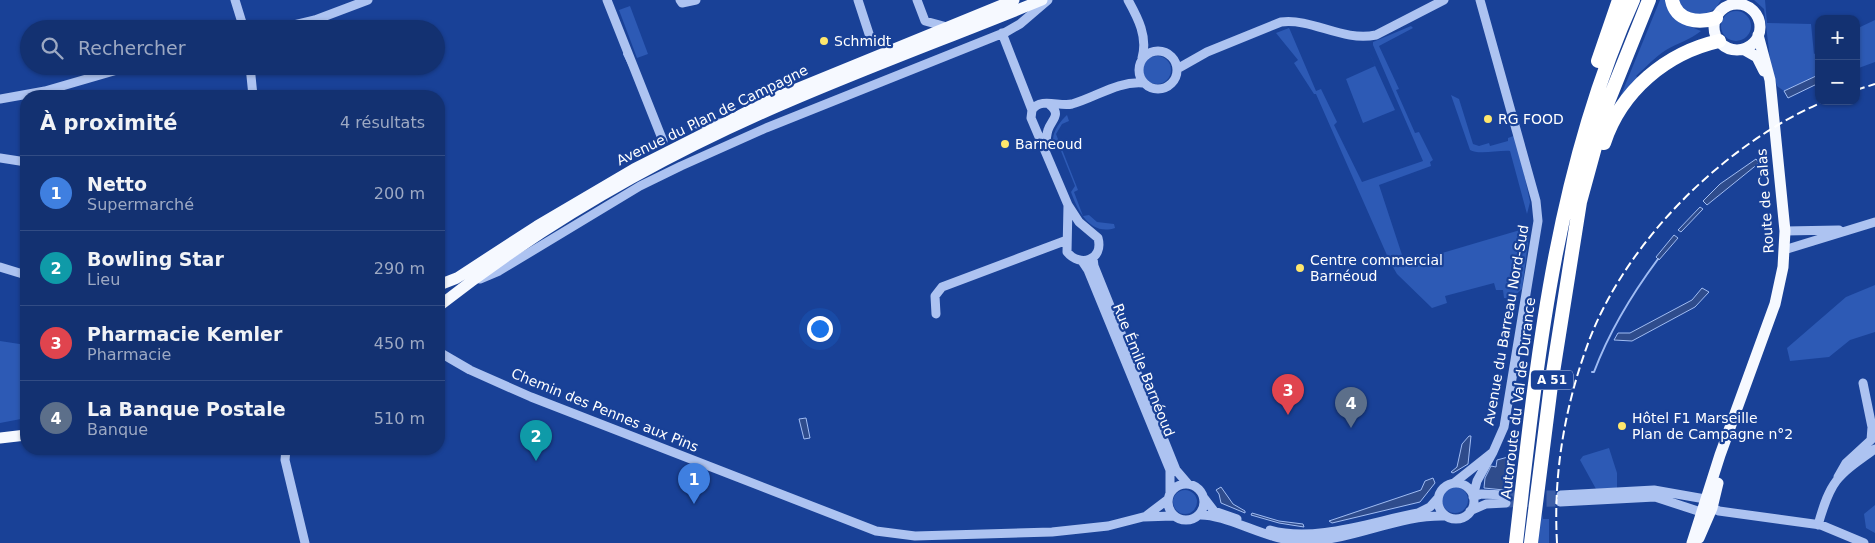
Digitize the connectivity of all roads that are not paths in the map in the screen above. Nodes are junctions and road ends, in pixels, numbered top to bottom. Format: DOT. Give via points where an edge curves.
graph roads {
  1 [pos="235,0"];
  2 [pos="368,0"];
  3 [pos="607,0"];
  4 [pos="680,0"];
  5 [pos="696,0"];
  6 [pos="858,0"];
  7 [pos="917,0"];
  8 [pos="1014,0"];
  9 [pos="1042,0"];
  10 [pos="1048,0"];
  11 [pos="1128,0"];
  12 [pos="1133,0"];
  13 [pos="1444,0"];
  14 [pos="1473,0"];
  15 [pos="1480,0"];
  16 [pos="1619,0"];
  17 [pos="1632,0"];
  18 [pos="1649,0"];
  19 [pos="1672,0"];
  20 [pos="1744,3"];
  21 [pos="1722,9"];
  22 [pos="1135,13"];
  23 [pos="241,20"];
  24 [pos="315,20"];
  25 [pos="947,27"];
  26 [pos="1487,27"];
  27 [pos="1002,33"];
  28 [pos="1143,34"];
  29 [pos="1758,35"];
  30 [pos="1719,41"];
  31 [pos="872,43"];
  32 [pos="1743,49"];
  33 [pos="1158,51"];
  34 [pos="1198,56"];
  35 [pos="1142,59"];
  36 [pos="1174,59"];
  37 [pos="1138,69"];
  38 [pos="1177,69"];
  39 [pos="100,75"];
  40 [pos="251,75"];
  41 [pos="1143,83"];
  42 [pos="1120,85"];
  43 [pos="1770,89"];
  44 [pos="48,90"];
  45 [pos="252,90"];
  46 [pos="20,95"];
  47 [pos="0,99"];
  48 [pos="1072,104"];
  49 [pos="1050,105"];
  50 [pos="1032,110"];
  51 [pos="1056,117"];
  52 [pos="1033,122"];
  53 [pos="724,123"];
  54 [pos="697,124"];
  55 [pos="739,124"];
  56 [pos="1050,126"];
  57 [pos="766,128"];
  58 [pos="1584,129"];
  59 [pos="663,141"];
  60 [pos="1046,150"];
  61 [pos="0,158"];
  62 [pos="20,161"];
  63 [pos="1068,205"];
  64 [pos="1577,218"];
  65 [pos="1875,222"];
  66 [pos="1086,229"];
  67 [pos="1852,229"];
  68 [pos="1785,231"];
  69 [pos="1068,238"];
  70 [pos="1043,250"];
  71 [pos="1784,250"];
  72 [pos="1067,252"];
  73 [pos="1094,258"];
  74 [pos="1082,262"];
  75 [pos="0,266"];
  76 [pos="20,272"];
  77 [pos="445,282"];
  78 [pos="465,285"];
  79 [pos="445,301"];
  80 [pos="936,314"];
  81 [pos="445,355"];
  82 [pos="1863,383"];
  83 [pos="20,430"];
  84 [pos="0,432"];
  85 [pos="20,436"];
  86 [pos="0,438"];
  87 [pos="1875,450"];
  88 [pos="1493,452"];
  89 [pos="285,455"];
  90 [pos="1838,477"];
  91 [pos="1454,483"];
  92 [pos="1188,484"];
  93 [pos="1169,496"];
  94 [pos="1473,497"];
  95 [pos="1204,498"];
  96 [pos="1438,498"];
  97 [pos="1706,507"];
  98 [pos="1470,512"];
  99 [pos="1198,515"];
  100 [pos="1173,516"];
  101 [pos="1446,516"];
  102 [pos="1143,517"];
  103 [pos="1818,525"];
  104 [pos="985,539"];
  105 [pos="1851,541"];
  106 [pos="305,543"];
  107 [pos="1516,543"];
  108 [pos="1531,543"];
  109 [pos="1692,543"];
  110 [pos="1696,543"];
  111 [pos="1864,543"];
  1 -- 23 [label="street"];
  2 -- 24 [label="street"];
  3 -- 59 [label="street"];
  4 -- 5 [label="street" via="682,3"];
  6 -- 31 [label="street"];
  7 -- 25 [label="street" via="925,21"];
  8 -- 25 [label="main road, Avenue du Plan de Campagne"];
  9 -- 55 [label="main road, Avenue du Plan de Campagne"];
  10 -- 27 [label="street" via="1020,24"];
  11 -- 22 [label="street"];
  12 -- 22 [label="street"];
  13 -- 34 [label="street" via="1376,35 1358,38 1288,22"];
  14 -- 26 [label="street, Avenue du Barreau Nord-Sud"];
  15 -- 26 [label="street, Avenue du Barreau Nord-Sud"];
  16 -- 58 [label="highway" via="1585,105"];
  17 -- 58 [label="highway, Autoroute du Val de Durance / A 51"];
  18 -- 64 [label="highway, A 51" via="1606,107"];
  19 -- 21 [label="highway" via="1675,10 1696,21"];
  20 -- 21 [label="main road"];
  20 -- 29 [label="main road" via="1758,18"];
  21 -- 30 [label="main road" via="1714,28"];
  22 -- 28 [label="street"];
  25 -- 53 [label="main road, Avenue du Plan de Campagne" via="774,98"];
  26 -- 88 [label="street, Avenue du Barreau Nord-Sud" via="1536,201 1538,221 1504,427"];
  27 -- 50 [label="street"];
  27 -- 57 [label="street"];
  28 -- 33 [label="street"];
  28 -- 35 [label="street"];
  29 -- 32 [label="main road"];
  29 -- 43 [label="main road, Route de Calas" via="1767,63"];
  30 -- 32 [label="main road" via="1727,48"];
  30 -- 64 [label="highway" via="1692,48 1675,57 1625,101 1607,135 1589,199"];
  32 -- 43 [label="main road, Route de Calas" via="1757,57"];
  33 -- 35 [label="street"];
  33 -- 36 [label="street"];
  34 -- 36 [label="street"];
  34 -- 38 [label="street"];
  35 -- 37 [label="street"];
  36 -- 38 [label="street"];
  37 -- 41 [label="street"];
  37 -- 42 [label="street"];
  38 -- 41 [label="street" via="1167,87 1154,89"];
  39 -- 44 [label="street"];
  40 -- 45 [label="street"];
  41 -- 42 [label="street"];
  42 -- 48 [label="street"];
  43 -- 68 [label="main road, Route de Calas"];
  46 -- 47 [label="street"];
  48 -- 49 [label="street"];
  48 -- 51 [label="street"];
  49 -- 50 [label="street" via="1042,103"];
  49 -- 51 [label="street"];
  50 -- 52 [label="street"];
  51 -- 56 [label="street"];
  52 -- 56 [label="street" via="1039,127"];
  52 -- 60 [label="street, Rue Émile Barnéoud"];
  53 -- 54 [label="street"];
  53 -- 77 [label="main road, Avenue du Plan de Campagne" via="599,188 457,278"];
  55 -- 57 [label="street"];
  55 -- 78 [label="main road, Avenue du Plan de Campagne" via="606,194"];
  56 -- 60 [label="street"];
  57 -- 78 [label="street" via="640,186 499,271"];
  58 -- 107 [label="highway, Autoroute du Val de Durance / A 51" via="1567,191 1549,286"];
  60 -- 63 [label="street, Rue Émile Barnéoud"];
  61 -- 62 [label="street"];
  63 -- 66 [label="street, Rue Émile Barnéoud"];
  63 -- 69 [label="street, Rue Émile Barnéoud"];
  64 -- 108 [label="highway, A 51"];
  65 -- 67 [label="street"];
  66 -- 69 [label="street" via="1076,230"];
  66 -- 73 [label="street, Rue Émile Barnéoud" via="1095,234 1099,243"];
  67 -- 68 [label="street"];
  67 -- 71 [label="street"];
  68 -- 71 [label="main road, Route de Calas"];
  69 -- 70 [label="street"];
  69 -- 72 [label="street, Rue Émile Barnéoud"];
  70 -- 72 [label="street"];
  70 -- 80 [label="street" via="942,287 935,296"];
  71 -- 97 [label="main road, Route de Calas" via="1775,304"];
  72 -- 74 [label="street, Rue Émile Barnéoud"];
  73 -- 74 [label="street"];
  73 -- 92 [label="street, Rue Émile Barnéoud" via="1094,266 1176,470"];
  74 -- 93 [label="street, Rue Émile Barnéoud" via="1170,470"];
  75 -- 76 [label="street"];
  78 -- 79 [label="main road, Avenue du Plan de Campagne"];
  81 -- 104 [label="street, Chemin des Pennes aux Pins" via="531,396 864,527 902,535"];
  82 -- 90 [label="street" via="1872,427 1871,440 1846,463"];
  83 -- 84 [label="main road"];
  85 -- 86 [label="main road"];
  87 -- 90 [label="street"];
  88 -- 91 [label="street, Avenue du Barreau Nord-Sud"];
  88 -- 94 [label="street, Avenue du Barreau Nord-Sud" via="1476,481"];
  89 -- 106 [label="street"];
  90 -- 103 [label="street" via="1824,502"];
  91 -- 94 [label="street" via="1468,488"];
  91 -- 96 [label="street" via="1444,487"];
  92 -- 93 [label="street" via="1178,485"];
  92 -- 95 [label="street" via="1199,490"];
  93 -- 100 [label="street" via="1167,506"];
  93 -- 102 [label="street, Chemin des Pennes aux Pins"];
  94 -- 98 [label="street"];
  94 -- 98 [label="street" via="1481,494 1506,499"];
  95 -- 96 [label="street" via="1214,511 1278,532 1302,534 1418,513"];
  95 -- 99 [label="street"];
  96 -- 101 [label="street" via="1439,508"];
  97 -- 97 [label="street" via="1654,490 1561,499 1655,497"];
  97 -- 103 [label="street"];
  97 -- 109 [label="main road, Route de Calas"];
  97 -- 110 [label="main road, Route de Calas"];
  98 -- 101 [label="street" via="1461,518"];
  99 -- 100 [label="street" via="1185,520"];
  99 -- 101 [label="street" via="1298,541"];
  100 -- 102 [label="street, Chemin des Pennes aux Pins"];
  102 -- 104 [label="street, Chemin des Pennes aux Pins" via="1122,524 1079,530"];
  103 -- 105 [label="street"];
  105 -- 111 [label="street"];
}
